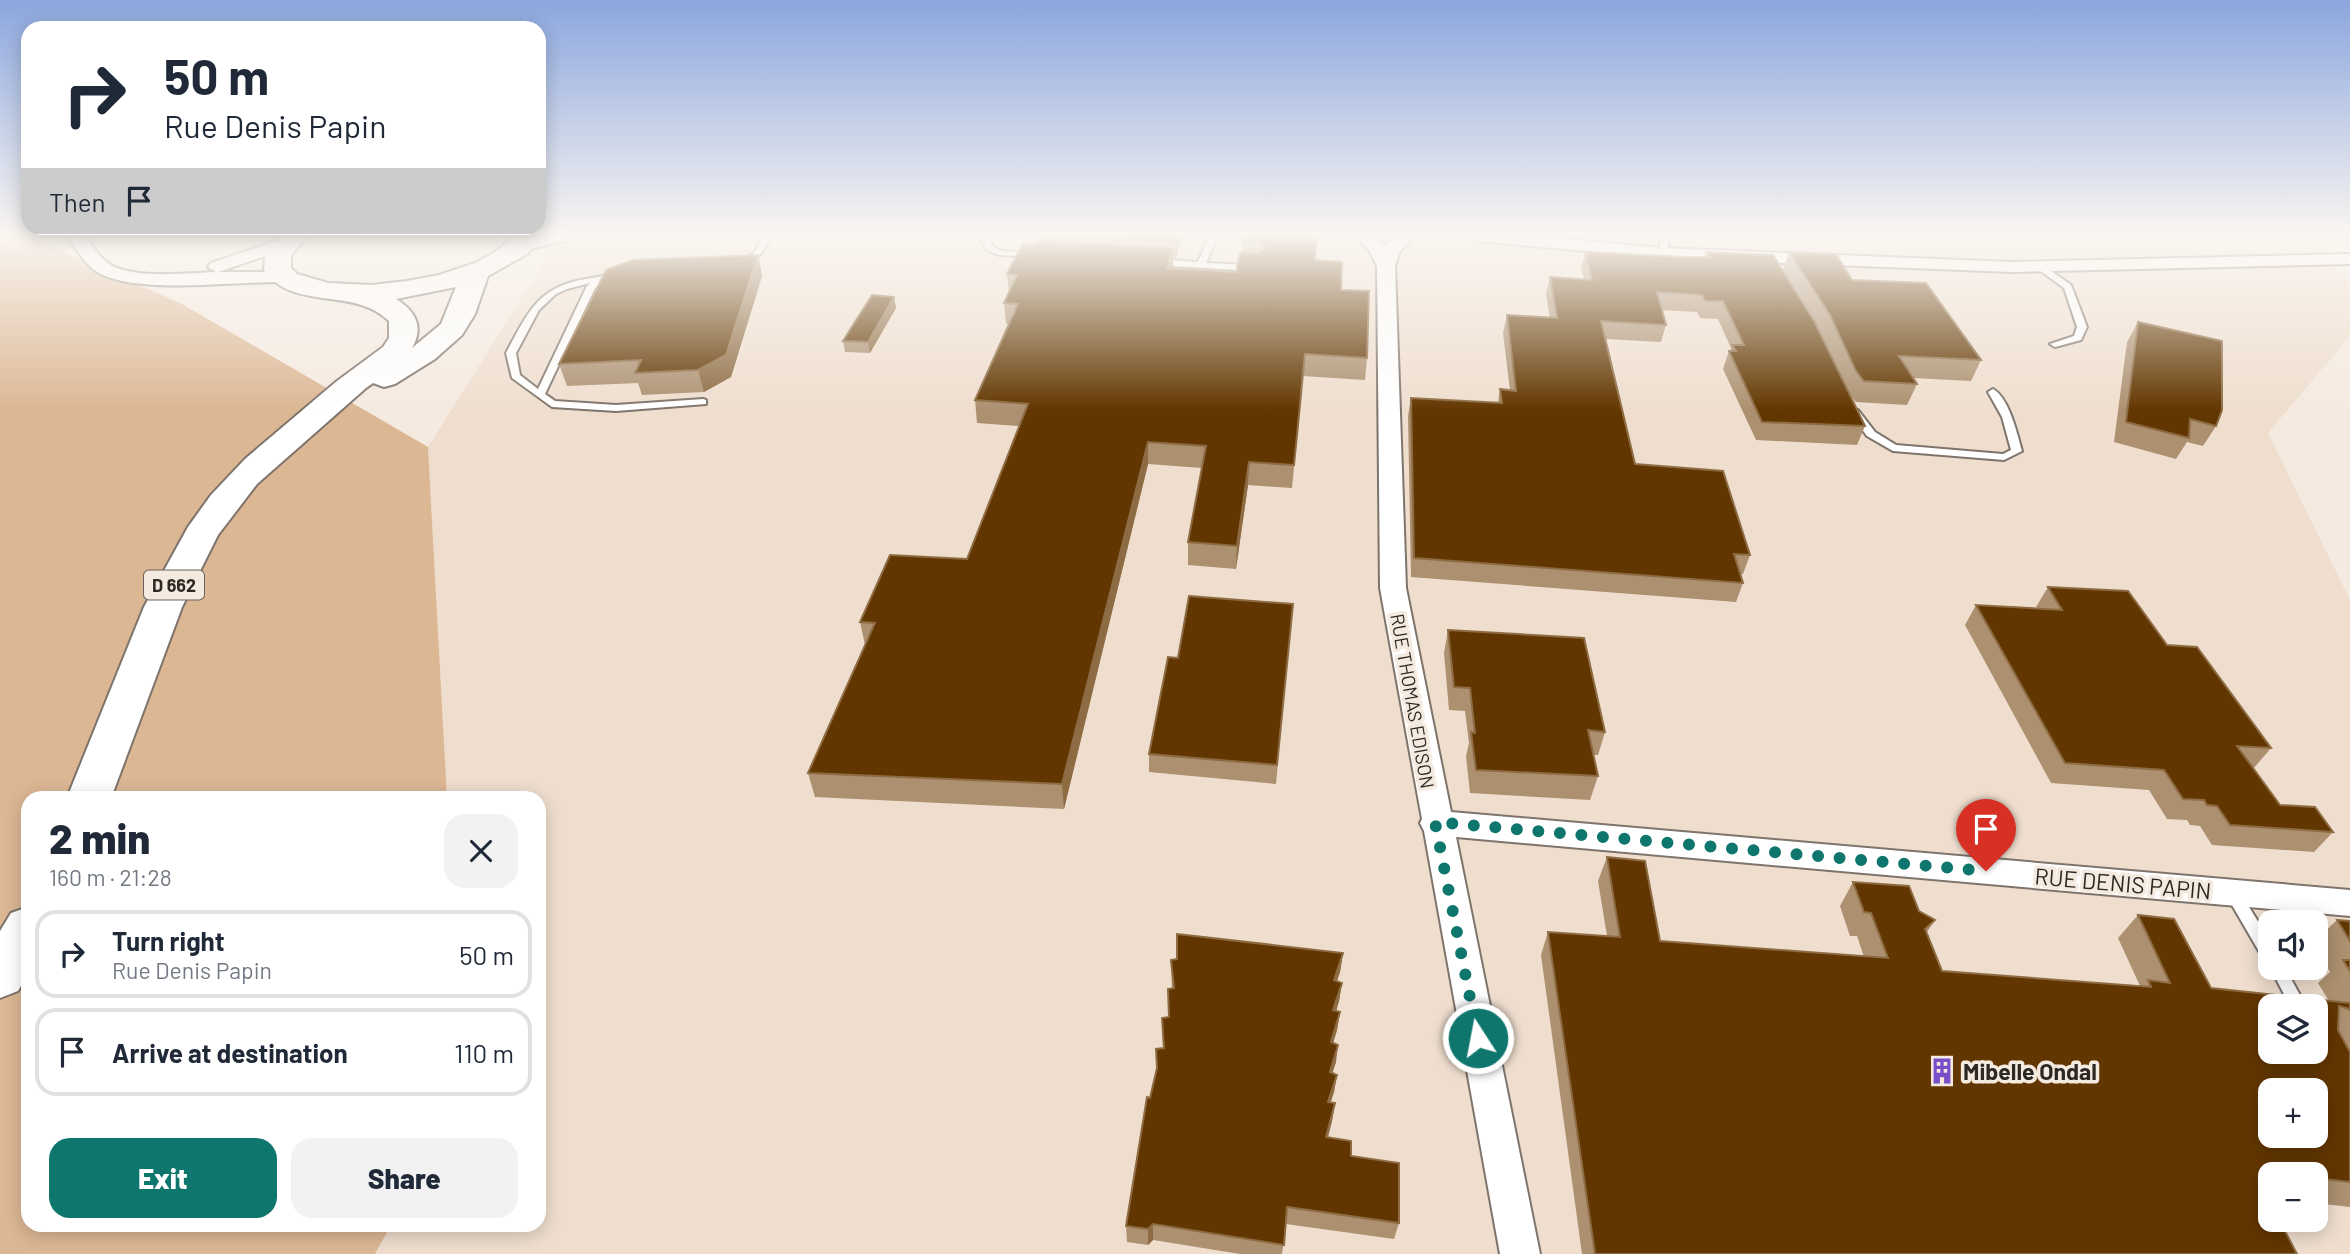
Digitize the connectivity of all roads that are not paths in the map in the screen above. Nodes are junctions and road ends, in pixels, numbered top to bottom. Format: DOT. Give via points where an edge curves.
graph roads {
  1 [pos="361,295"];
  2 [pos="465,295"];
  3 [pos="548,295"];
  4 [pos="588,295"];
  5 [pos="1387,295"];
  6 [pos="2071,295"];
  7 [pos="2055,344"];
  8 [pos="1993,392"];
  9 [pos="540,395"];
  10 [pos="703,402"];
  11 [pos="1848,404"];
  12 [pos="321,413"];
  13 [pos="92,791"];
  14 [pos="1435,822"];
  15 [pos="2233,893"];
  16 [pos="2350,903"];
  17 [pos="2258,935"];
  18 [pos="21,939"];
  19 [pos="0,976"];
  20 [pos="1520,1254"];
  1 -- 12 [label="main road, D 662" via="397,312 403,321 403,338"];
  2 -- 12 [label="main road, D 662" via="457,323 440,340"];
  3 -- 9 [label="lane" via="511,353 515,376"];
  4 -- 9 [label="lane"];
  5 -- 14 [label="street, RUE THOMAS EDISON" via="1393,588"];
  6 -- 7 [label="lane" via="2082,327 2078,338"];
  8 -- 11 [label="lane" via="2007,417 2017,451 2004,457 1893,447 1871,435"];
  9 -- 10 [label="lane" via="552,404 616,408"];
  12 -- 13 [label="main road, D 662" via="258,463 201,532 164,607"];
  14 -- 15 [label="street, RUE DENIS PAPIN"];
  14 -- 20 [label="street, RUE THOMAS EDISON"];
  15 -- 16 [label="street, RUE DENIS PAPIN"];
  15 -- 17 [label="lane"];
  18 -- 19 [label="main road"];
}
